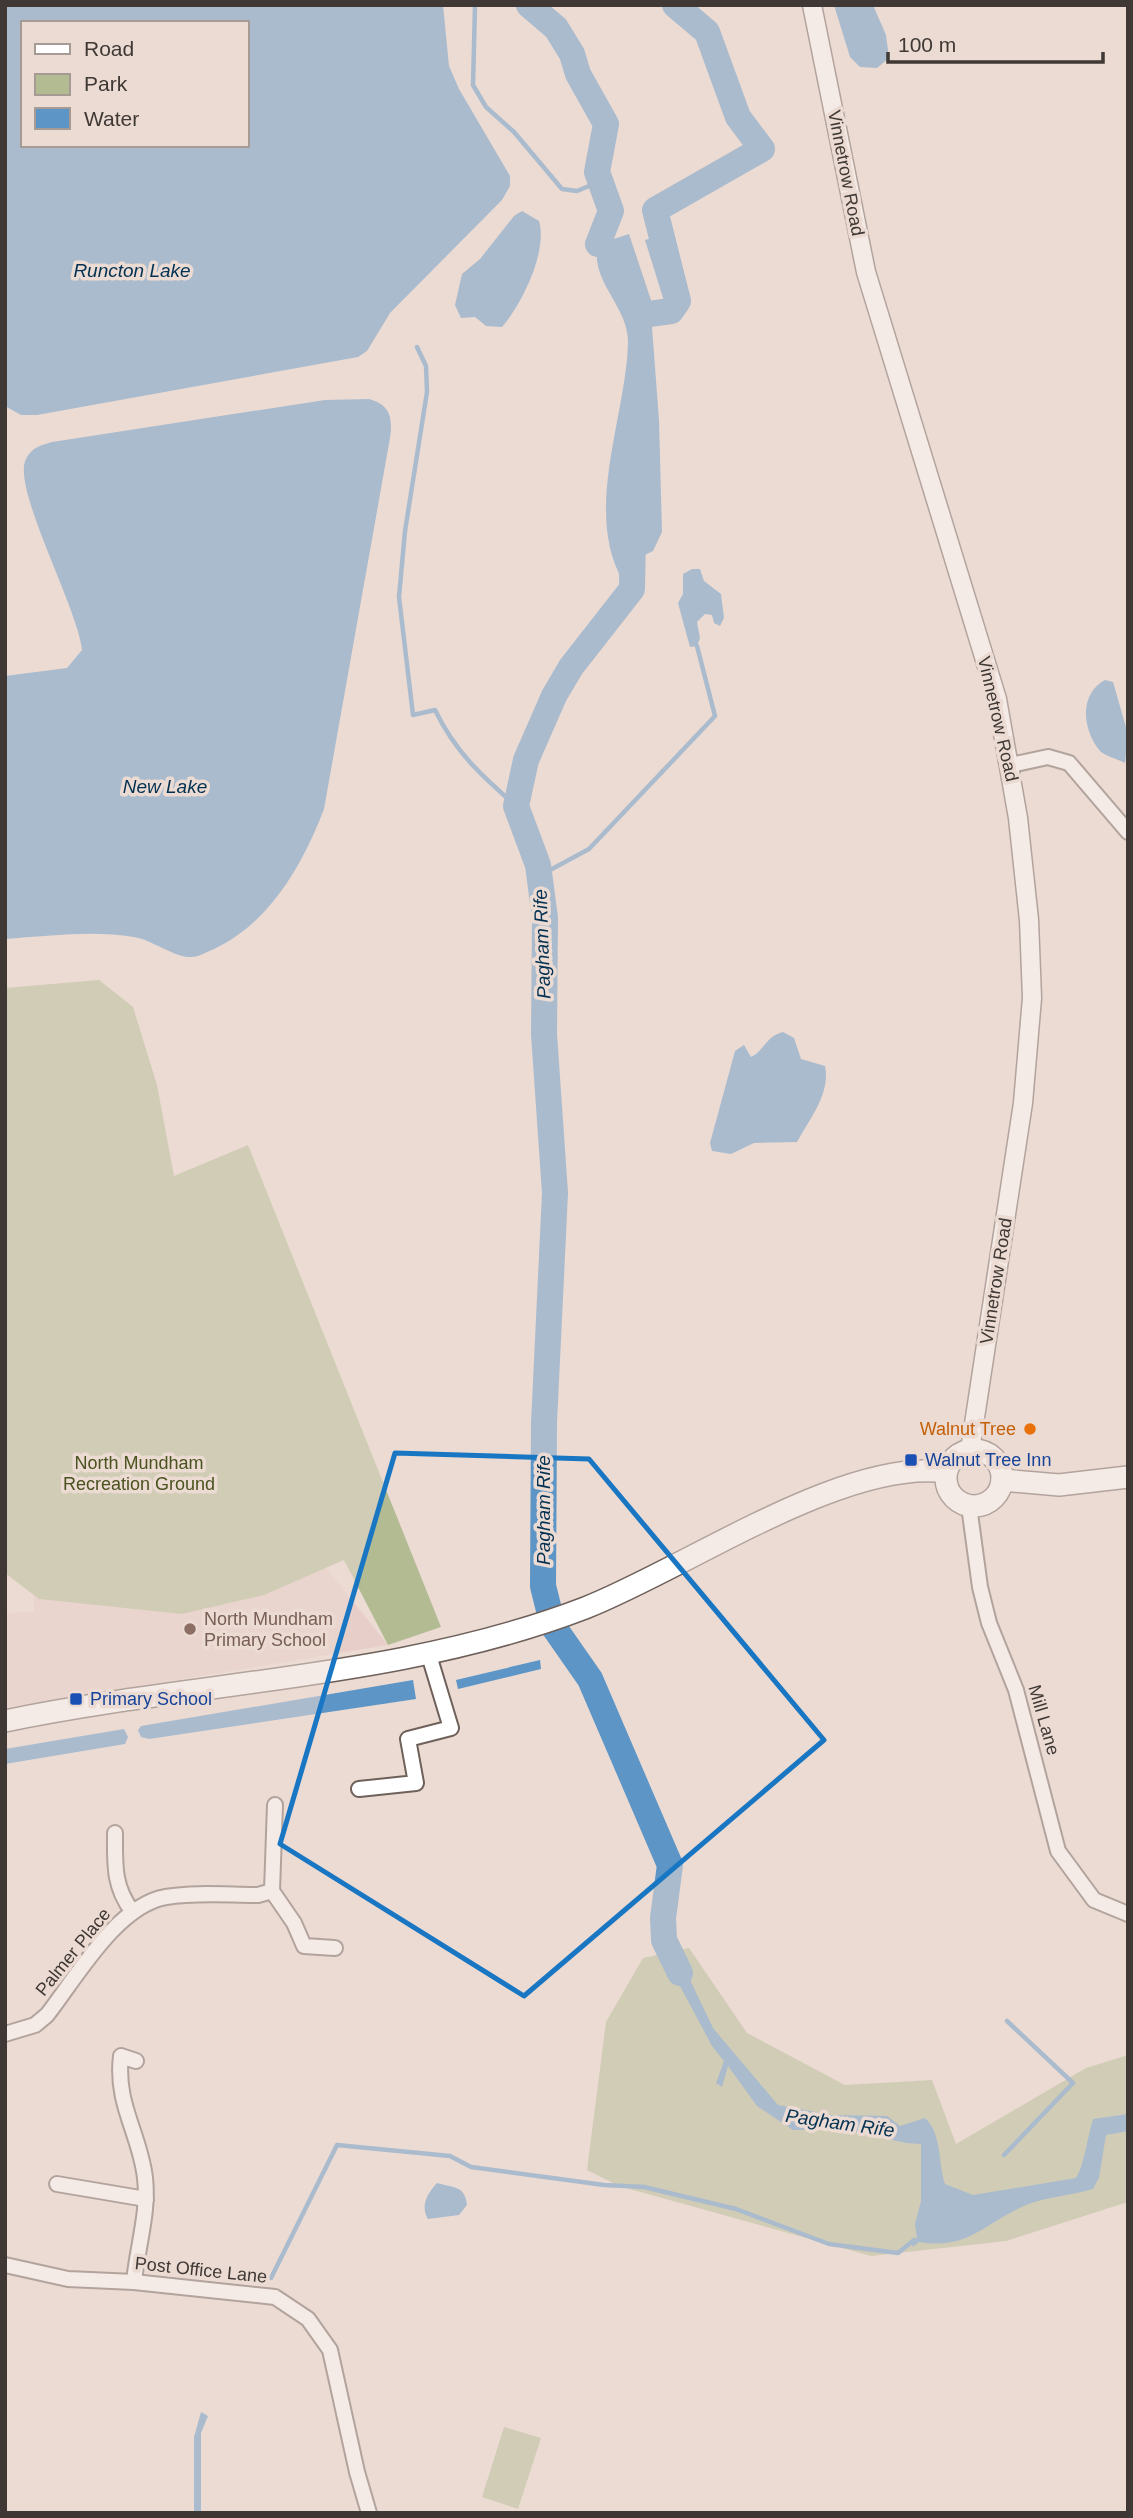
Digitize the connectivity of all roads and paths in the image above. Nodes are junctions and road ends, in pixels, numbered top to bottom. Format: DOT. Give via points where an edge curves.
graph roads {
  1 [pos="812,5"];
  2 [pos="1010,765"];
  3 [pos="1128,832"];
  4 [pos="971,1450"];
  5 [pos="946,1472"];
  6 [pos="1128,1477"];
  7 [pos="1002,1480"];
  8 [pos="969,1506"];
  9 [pos="428,1652"];
  10 [pos="5,1721"];
  11 [pos="359,1789"];
  12 [pos="275,1805"];
  13 [pos="115,1833"];
  14 [pos="272,1891"];
  15 [pos="132,1911"];
  16 [pos="1128,1914"];
  17 [pos="335,1948"];
  18 [pos="5,2034"];
  19 [pos="136,2061"];
  20 [pos="57,2184"];
  21 [pos="146,2199"];
  22 [pos="5,2265"];
  23 [pos="134,2282"];
  24 [pos="369,2513"];
  1 -- 2 [label="street, Vinnetrow Road" via="866,272 997,699"];
  2 -- 3 [label="street" via="1048,757 1069,763"];
  2 -- 4 [label="street, Vinnetrow Road" via="1029,920 1032,998 1023,1103"];
  4 -- 5 [label="main road" via="956,1456"];
  4 -- 7 [label="main road" via="991,1456 1002,1471"];
  5 -- 8 [label="main road" via="953,1497"];
  5 -- 9 [label="main road" via="911,1471 848,1488 766,1521 587,1607 505,1634"];
  6 -- 7 [label="main road" via="1059,1485"];
  7 -- 8 [label="main road" via="1000,1490 987,1503"];
  8 -- 16 [label="street, Mill Lane" via="989,1623 1016,1690 1058,1851 1094,1900"];
  9 -- 10 [label="main road"];
  9 -- 11 [label="street" via="451,1728 408,1739 415,1783"];
  12 -- 14 [label="street"];
  13 -- 15 [label="street, Palmer Place" via="114,1874"];
  14 -- 15 [label="street, Palmer Place" via="167,1896"];
  14 -- 17 [label="street" via="304,1946"];
  15 -- 18 [label="street, Palmer Place" via="47,2015 35,2025"];
  19 -- 21 [label="street" via="121,2056 118,2080 142,2155"];
  20 -- 21 [label="street"];
  21 -- 23 [label="street"];
  22 -- 23 [label="street, Post Office Lane" via="68,2279"];
  23 -- 24 [label="street, Post Office Lane" via="275,2297 308,2319 330,2350"];
}
